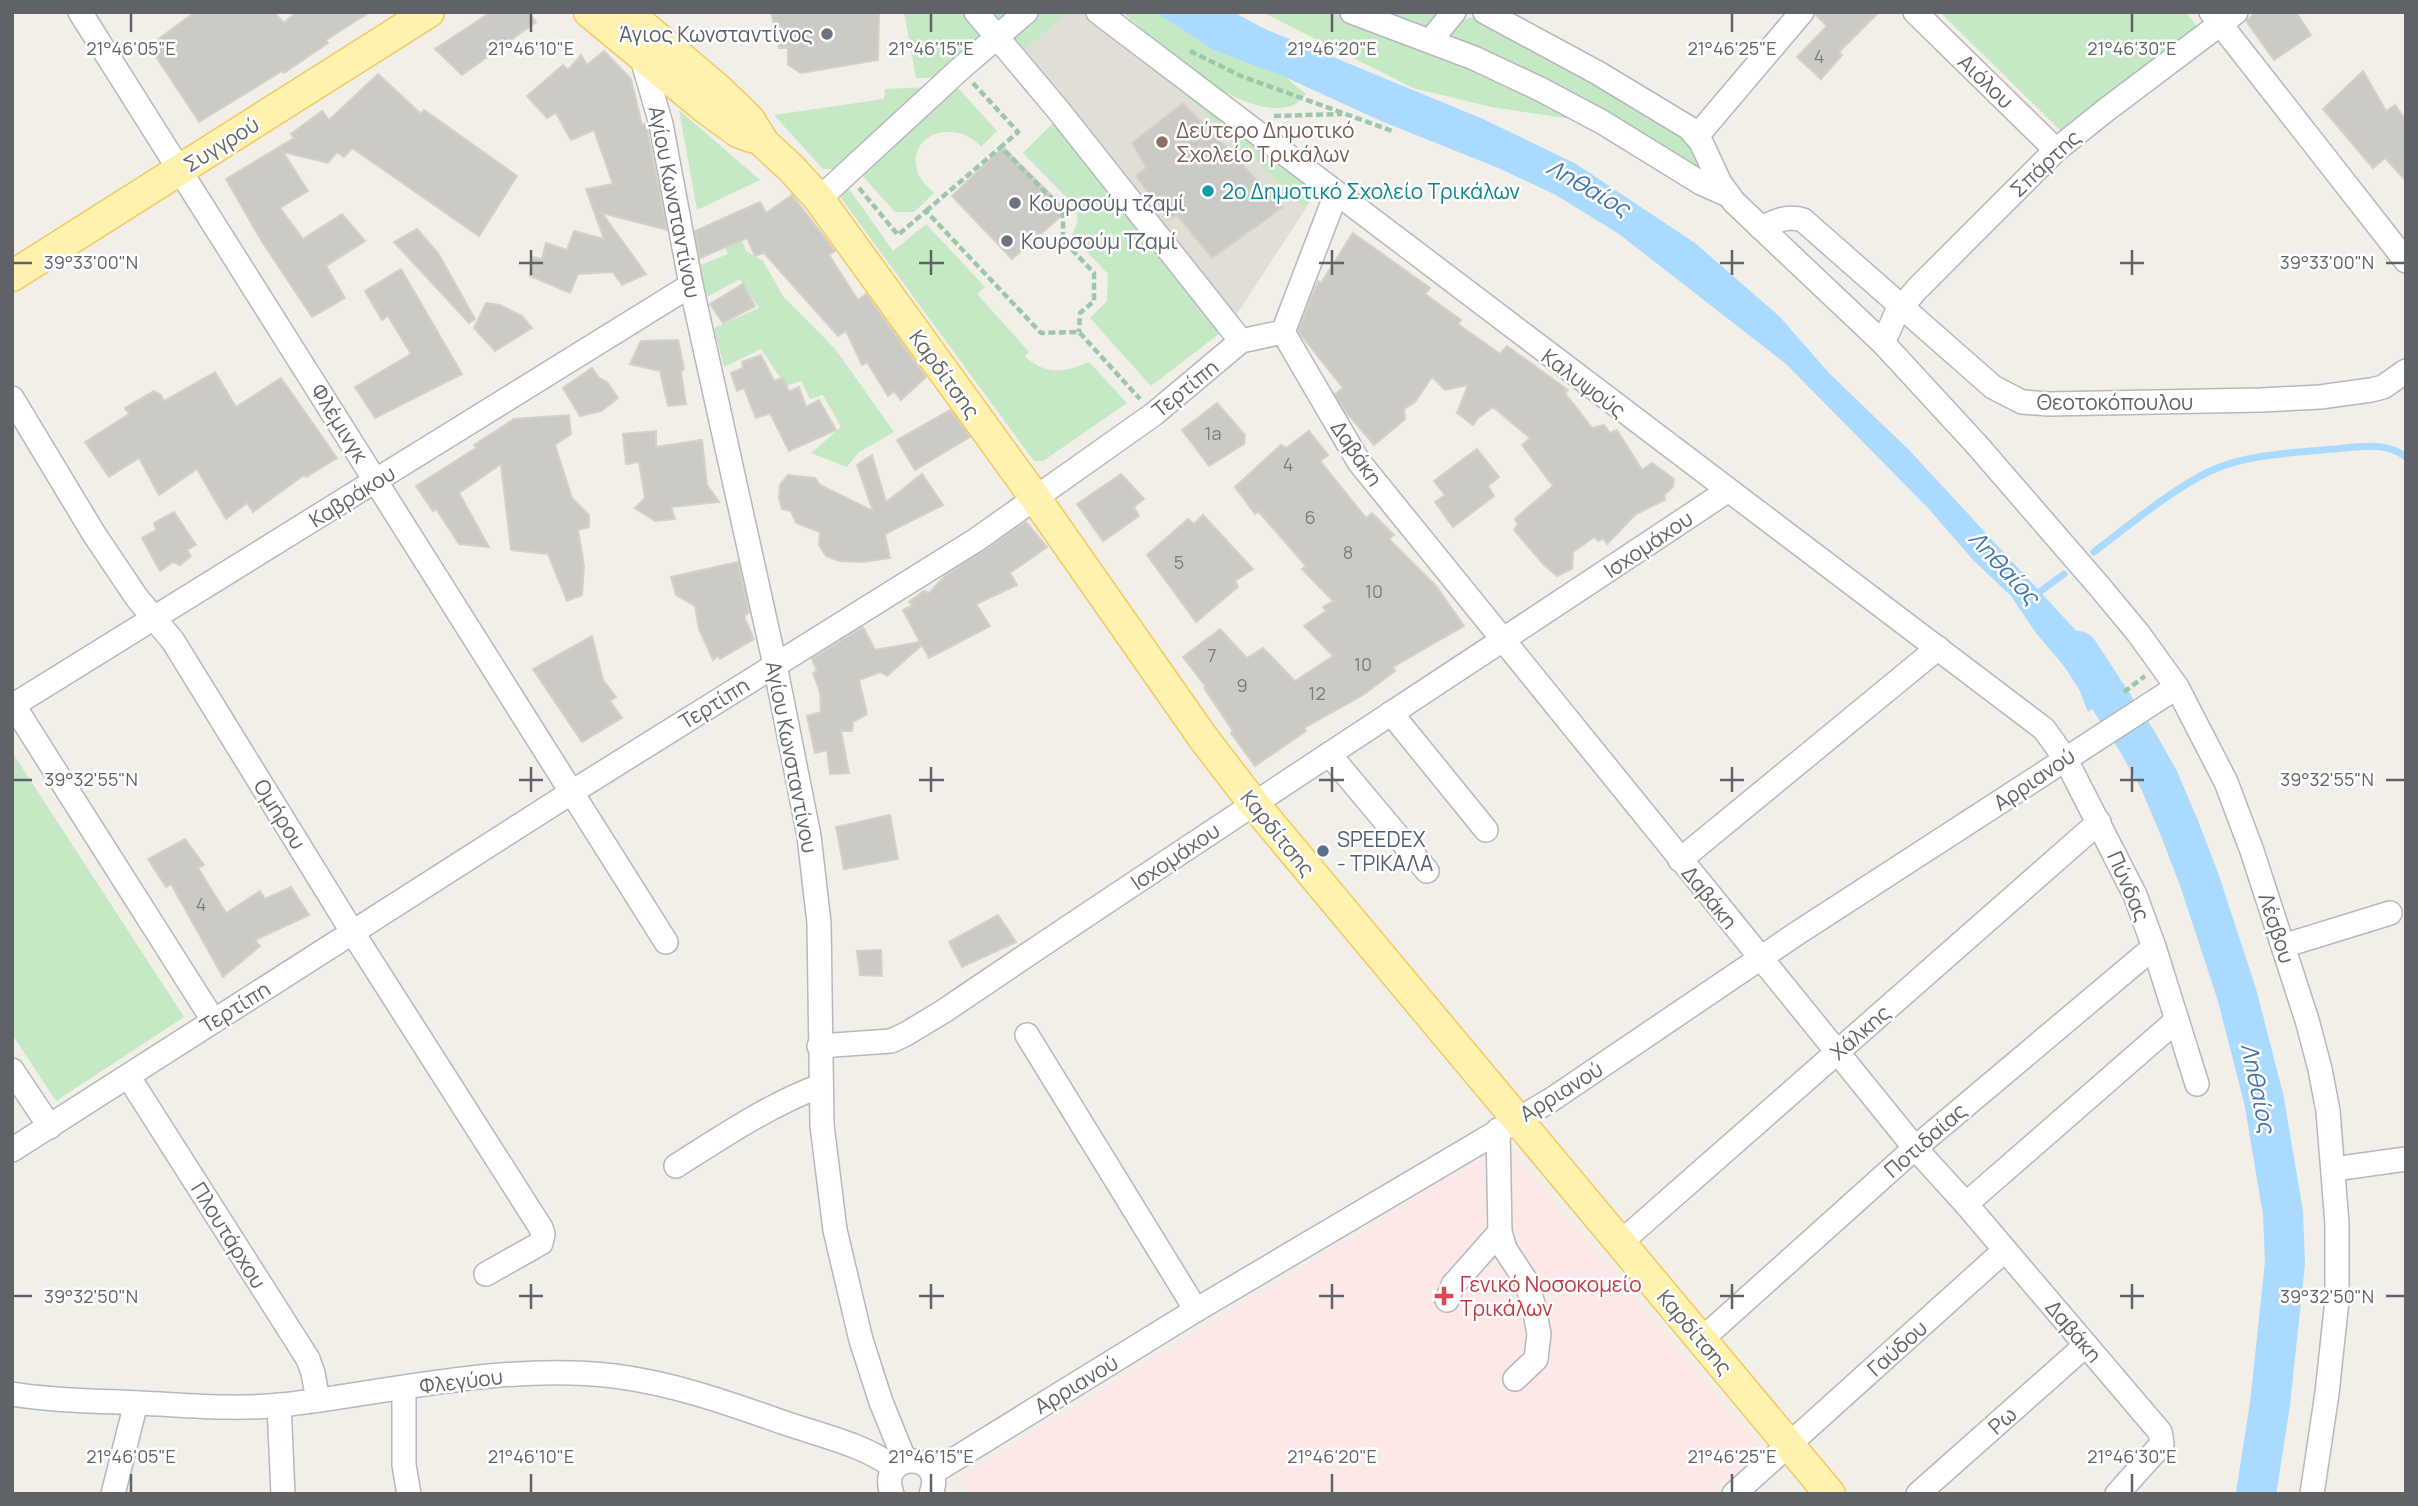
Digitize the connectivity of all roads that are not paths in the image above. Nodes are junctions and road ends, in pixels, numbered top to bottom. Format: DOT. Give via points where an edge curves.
graph roads {
  1 [pos="80,12"];
  2 [pos="429,12"];
  3 [pos="589,12"];
  4 [pos="627,12"];
  5 [pos="662,12"];
  6 [pos="976,12"];
  7 [pos="996,12"];
  8 [pos="1026,12"];
  9 [pos="1098,12"];
  10 [pos="1352,12"];
  11 [pos="1454,12"];
  12 [pos="1485,12"];
  13 [pos="1802,12"];
  14 [pos="1915,12"];
  15 [pos="2222,16"];
  16 [pos="997,38"];
  17 [pos="1430,41"];
  18 [pos="641,55"];
  19 [pos="688,64"];
  20 [pos="1697,136"];
  21 [pos="764,143"];
  22 [pos="2056,150"];
  23 [pos="180,170"];
  24 [pos="1331,190"];
  25 [pos="1728,195"];
  26 [pos="819,200"];
  27 [pos="1761,228"];
  28 [pos="2406,261"];
  29 [pos="12,276"];
  30 [pos="691,285"];
  31 [pos="1901,307"];
  32 [pos="1283,332"];
  33 [pos="1241,341"];
  34 [pos="1883,344"];
  35 [pos="2406,371"];
  36 [pos="12,398"];
  37 [pos="376,480"];
  38 [pos="1727,491"];
  39 [pos="1036,499"];
  40 [pos="153,618"];
  41 [pos="1503,642"];
  42 [pos="1938,648"];
  43 [pos="775,665"];
  44 [pos="2173,690"];
  45 [pos="13,706"];
  46 [pos="1391,713"];
  47 [pos="1329,754"];
  48 [pos="2065,758"];
  49 [pos="572,792"];
  50 [pos="1254,804"];
  51 [pos="2099,822"];
  52 [pos="1486,830"];
  53 [pos="1680,860"];
  54 [pos="1427,871"];
  55 [pos="2390,913"];
  56 [pos="353,933"];
  57 [pos="666,942"];
  58 [pos="2283,946"];
  59 [pos="2154,947"];
  60 [pos="1760,959"];
  61 [pos="213,1020"];
  62 [pos="2177,1020"];
  63 [pos="1027,1035"];
  64 [pos="819,1046"];
  65 [pos="1836,1053"];
  66 [pos="12,1070"];
  67 [pos="128,1076"];
  68 [pos="2197,1084"];
  69 [pos="820,1086"];
  70 [pos="1507,1125"];
  71 [pos="50,1127"];
  72 [pos="1915,1148"];
  73 [pos="12,1150"];
  74 [pos="2406,1159"];
  75 [pos="676,1166"];
  76 [pos="2334,1169"];
  77 [pos="1966,1204"];
  78 [pos="1500,1232"];
  79 [pos="1620,1243"];
  80 [pos="2005,1250"];
  81 [pos="486,1274"];
  82 [pos="1447,1300"];
  83 [pos="1196,1310"];
  84 [pos="1702,1340"];
  85 [pos="2086,1345"];
  86 [pos="1515,1379"];
  87 [pos="404,1388"];
  88 [pos="12,1394"];
  89 [pos="318,1400"];
  90 [pos="136,1403"];
  91 [pos="279,1405"];
  92 [pos="1789,1446"];
  93 [pos="893,1481"];
  94 [pos="933,1488"];
  95 [pos="113,1494"];
  96 [pos="283,1494"];
  97 [pos="409,1494"];
  98 [pos="1734,1494"];
  99 [pos="1830,1494"];
  100 [pos="1918,1494"];
  101 [pos="2117,1494"];
  102 [pos="2312,1494"];
  1 -- 23 [label="street, Φλέμινγκ"];
  2 -- 23 [label="main road, Συγγρού"];
  3 -- 18 [label="main road"];
  4 -- 19 [label="main road"];
  5 -- 19 [label="main road"];
  6 -- 16 [label="street"];
  7 -- 16 [label="street"];
  8 -- 16 [label="street"];
  9 -- 24 [label="street, Καλυψούς"];
  10 -- 17 [label="street"];
  11 -- 17 [label="street"];
  12 -- 20 [label="street" via="1598,72"];
  13 -- 20 [label="street"];
  14 -- 22 [label="street, Αιόλου"];
  15 -- 22 [label="street, Σπάρτης"];
  15 -- 28 [label="street"];
  16 -- 26 [label="street"];
  16 -- 33 [label="street"];
  17 -- 25 [label="street" via="1540,89"];
  18 -- 21 [label="main road" via="738,132"];
  18 -- 30 [label="street, Αγίου Κωνσταντίνου" via="661,124"];
  19 -- 21 [label="main road" via="749,119"];
  20 -- 25 [label="street"];
  21 -- 26 [label="main road, Καρδίτσης"];
  22 -- 31 [label="street, Σπάρτης"];
  23 -- 29 [label="main road, Συγγρού"];
  23 -- 37 [label="street, Φλέμινγκ"];
  24 -- 32 [label="street"];
  24 -- 38 [label="street, Καλυψούς"];
  25 -- 27 [label="street, Λέσβου"];
  26 -- 39 [label="main road, Καρδίτσης"];
  27 -- 31 [label="street, Θεοτοκόπουλου" via="1780,219 1804,220"];
  27 -- 34 [label="street, Λέσβου"];
  30 -- 37 [label="street, Καβράκου"];
  30 -- 43 [label="street, Αγίου Κωνσταντίνου"];
  31 -- 34 [label="street, Σπάρτης"];
  31 -- 35 [label="street, Θεοτοκόπουλου" via="1993,387 2030,403 2320,397 2383,387"];
  32 -- 33 [label="street, Τερτίπη"];
  32 -- 41 [label="street, Δαβάκη" via="1359,462"];
  33 -- 39 [label="street, Τερτίπη" via="1154,414"];
  34 -- 44 [label="street, Λέσβου" via="1977,445 2138,633"];
  36 -- 40 [label="street, Ομήρου" via="94,534"];
  37 -- 40 [label="street, Καβράκου"];
  37 -- 49 [label="street, Φλέμινγκ"];
  38 -- 41 [label="street, Ισχομάχου"];
  38 -- 42 [label="street, Καλυψούς"];
  39 -- 43 [label="street, Τερτίπη"];
  39 -- 50 [label="main road, Καρδίτσης"];
  40 -- 45 [label="street, Καβράκου"];
  40 -- 56 [label="street, Ομήρου" via="173,641"];
  41 -- 46 [label="street, Ισχομάχου"];
  41 -- 53 [label="street, Δαβάκη"];
  42 -- 48 [label="street, Καλυψούς" via="2035,721"];
  42 -- 53 [label="street"];
  43 -- 49 [label="street, Τερτίπη"];
  43 -- 64 [label="street, Αγίου Κωνσταντίνου" via="816,885"];
  44 -- 48 [label="street, Αρριανού"];
  44 -- 58 [label="street, Λέσβου" via="2209,748 2240,816"];
  45 -- 61 [label="street"];
  46 -- 47 [label="street, Ισχομάχου"];
  46 -- 52 [label="street"];
  47 -- 50 [label="street, Ισχομάχου"];
  47 -- 54 [label="street"];
  48 -- 51 [label="street, Πύνδας"];
  48 -- 60 [label="street, Αρριανού"];
  49 -- 56 [label="street, Τερτίπη"];
  49 -- 57 [label="street, Φλέμινγκ"];
  50 -- 64 [label="street, Ισχομάχου" via="906,1034 891,1041"];
  50 -- 70 [label="main road, Καρδίτσης"];
  51 -- 59 [label="street, Πύνδας" via="2135,895"];
  51 -- 65 [label="street, Χάλκης"];
  53 -- 60 [label="street, Δαβάκη"];
  55 -- 58 [label="street"];
  56 -- 61 [label="street, Τερτίπη"];
  56 -- 81 [label="street, Ομήρου" via="543,1234 541,1243"];
  58 -- 76 [label="street, Λέσβου" via="2320,1069"];
  59 -- 62 [label="street, Πύνδας"];
  59 -- 72 [label="street, Ποτιδαίας"];
  60 -- 65 [label="street, Δαβάκη"];
  60 -- 70 [label="street, Αρριανού"];
  61 -- 67 [label="street, Τερτίπη"];
  62 -- 68 [label="street, Πύνδας"];
  62 -- 77 [label="street"];
  63 -- 83 [label="street"];
  64 -- 69 [label="street, Αγίου Κωνσταντίνου"];
  65 -- 72 [label="street, Δαβάκη"];
  65 -- 79 [label="street, Χάλκης"];
  66 -- 71 [label="street"];
  67 -- 71 [label="street, Τερτίπη"];
  67 -- 89 [label="street, Πλουτάρχου" via="307,1359"];
  69 -- 75 [label="street" via="735,1129"];
  69 -- 93 [label="street, Αγίου Κωνσταντίνου" via="842,1268"];
  70 -- 78 [label="street"];
  70 -- 79 [label="main road, Καρδίτσης"];
  70 -- 83 [label="street, Αρριανού"];
  71 -- 73 [label="street, Τερτίπη"];
  72 -- 77 [label="street, Δαβάκη"];
  72 -- 84 [label="street, Ποτιδαίας"];
  74 -- 76 [label="street"];
  76 -- 102 [label="street, Λέσβου" via="2337,1300"];
  77 -- 80 [label="street, Δαβάκη"];
  78 -- 82 [label="street" via="1453,1285"];
  78 -- 86 [label="street" via="1505,1249 1526,1281 1539,1334 1536,1359"];
  79 -- 84 [label="main road, Καρδίτσης"];
  80 -- 85 [label="street, Δαβάκη"];
  80 -- 92 [label="street, Γαύδου"];
  83 -- 94 [label="street, Αρριανού"];
  84 -- 92 [label="main road, Καρδίτσης"];
  85 -- 100 [label="street, Ρω"];
  85 -- 101 [label="street, Δαβάκη" via="2160,1432 2162,1441"];
  87 -- 89 [label="street, Φλεγύου"];
  87 -- 93 [label="street, Φλεγύου" via="516,1375 636,1380 771,1418 881,1458"];
  87 -- 97 [label="street" via="404,1465"];
  88 -- 90 [label="street, Φλεγύου"];
  89 -- 91 [label="street, Φλεγύου"];
  90 -- 91 [label="street, Φλεγύου"];
  90 -- 95 [label="street"];
  91 -- 96 [label="street"];
  92 -- 98 [label="street, Γαύδου"];
  92 -- 99 [label="main road, Καρδίτσης"];
  93 -- 94 [label="street, Φλεγύου" via="918,1461"];
}
